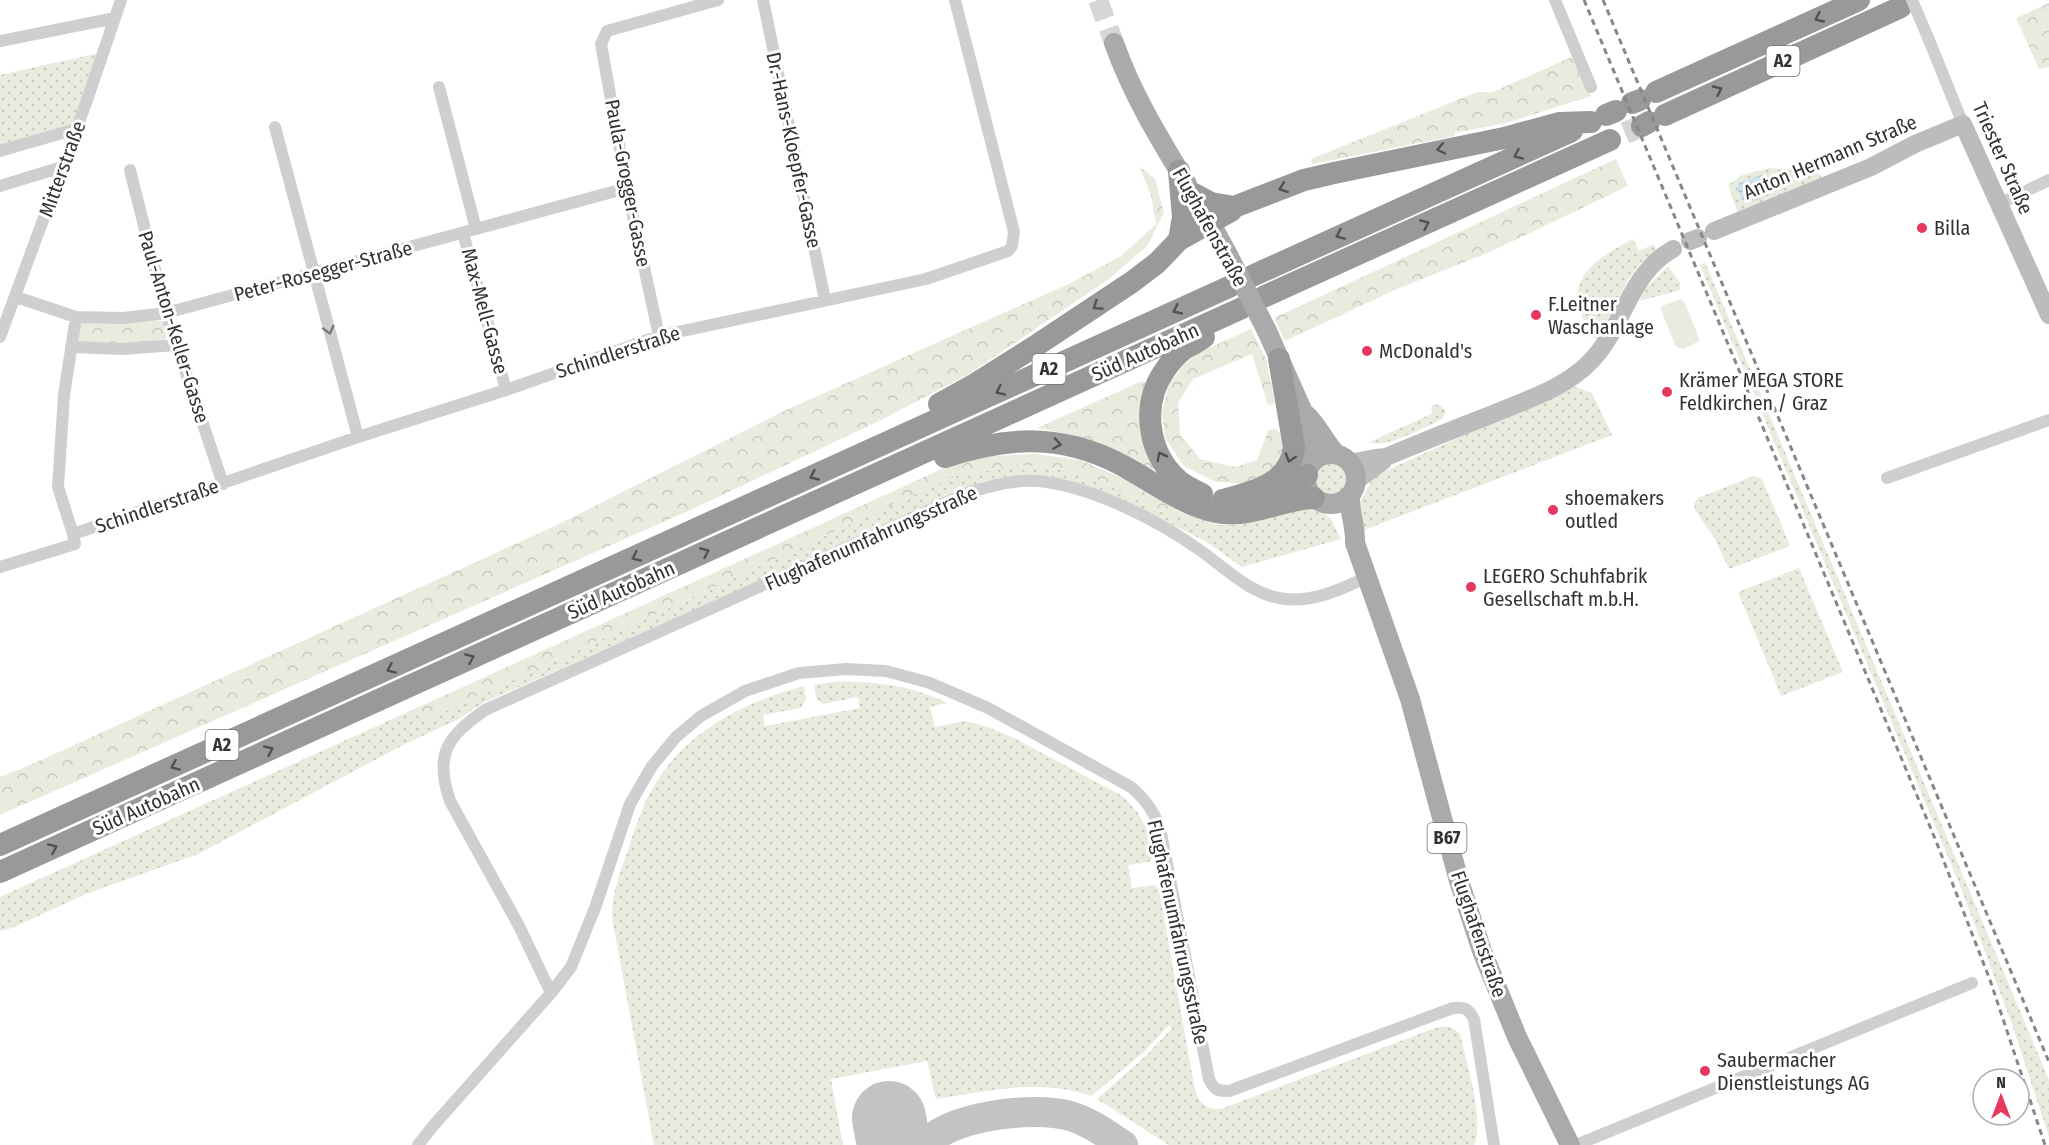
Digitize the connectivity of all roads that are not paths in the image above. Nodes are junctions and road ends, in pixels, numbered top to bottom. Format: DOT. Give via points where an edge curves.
graph roads {
  1 [pos="121,0"];
  2 [pos="718,0"];
  3 [pos="763,0"];
  4 [pos="955,0"];
  5 [pos="1556,0"];
  6 [pos="1859,0"];
  7 [pos="1906,3"];
  8 [pos="115,18"];
  9 [pos="0,41"];
  10 [pos="1114,43"];
  11 [pos="439,87"];
  12 [pos="1591,87"];
  13 [pos="1620,109"];
  14 [pos="1963,124"];
  15 [pos="275,127"];
  16 [pos="76,129"];
  17 [pos="0,150"];
  18 [pos="62,167"];
  19 [pos="130,170"];
  20 [pos="1179,171"];
  21 [pos="2049,180"];
  22 [pos="0,186"];
  23 [pos="627,188"];
  24 [pos="1194,194"];
  25 [pos="1999,204"];
  26 [pos="1234,207"];
  27 [pos="1211,223"];
  28 [pos="476,229"];
  29 [pos="463,232"];
  30 [pos="1179,240"];
  31 [pos="313,274"];
  32 [pos="1252,276"];
  33 [pos="1231,286"];
  34 [pos="16,297"];
  35 [pos="1263,297"];
  36 [pos="825,300"];
  37 [pos="1242,308"];
  38 [pos="166,313"];
  39 [pos="2049,315"];
  40 [pos="76,317"];
  41 [pos="3,320"];
  42 [pos="1216,320"];
  43 [pos="659,336"];
  44 [pos="0,337"];
  45 [pos="176,345"];
  46 [pos="71,347"];
  47 [pos="1279,359"];
  48 [pos="506,390"];
  49 [pos="1303,412"];
  50 [pos="2049,420"];
  51 [pos="358,437"];
  52 [pos="867,452"];
  53 [pos="914,456"];
  54 [pos="1386,457"];
  55 [pos="1343,458"];
  56 [pos="1309,469"];
  57 [pos="1887,478"];
  58 [pos="223,484"];
  59 [pos="1353,488"];
  60 [pos="1222,500"];
  61 [pos="1320,500"];
  62 [pos="73,534"];
  63 [pos="1355,543"];
  64 [pos="0,567"];
  65 [pos="1367,576"];
  66 [pos="0,845"];
  67 [pos="0,872"];
  68 [pos="1972,983"];
  69 [pos="551,993"];
  70 [pos="418,1145"];
  71 [pos="1494,1145"];
  72 [pos="1570,1145"];
  73 [pos="1576,1145"];
  1 -- 8 [label="street, Mitterstraße"];
  2 -- 23 [label="street, Paula-Grogger-Gasse" via="607,31 601,44"];
  3 -- 36 [label="street, Dr.-Hans-Kloepfer-Gasse"];
  4 -- 36 [label="street, Schindlerstraße" via="1014,232 1012,246 1008,251 927,279"];
  5 -- 12 [label="street"];
  6 -- 13 [label="highway, A2, one-way"];
  7 -- 14 [label="street, Triester Straße, bridge" via="1931,46"];
  35 -- 7 [label="highway, A2, one-way"];
  8 -- 9 [label="street"];
  8 -- 16 [label="street, Mitterstraße"];
  10 -- 20 [label="main road, Flughafenstraße / B67" via="1144,114"];
  11 -- 28 [label="street, Max-Mell-Gasse"];
  13 -- 26 [label="highway, one-way" via="1304,180"];
  13 -- 32 [label="highway, A2, one-way"];
  14 -- 25 [label="main road, Triester Straße"];
  14 -- 54 [label="main road, Anton Hermann Straße" via="1656,260 1644,273 1601,349 1577,374 1525,400"];
  15 -- 31 [label="street"];
  16 -- 17 [label="street"];
  16 -- 18 [label="street, Mitterstraße"];
  18 -- 22 [label="street"];
  18 -- 34 [label="street, Mitterstraße"];
  19 -- 38 [label="street, Paul-Anton-Keller-Gasse"];
  20 -- 24 [label="main road, Flughafenstraße / B67"];
  20 -- 30 [label="highway" via="1183,217"];
  21 -- 25 [label="street"];
  23 -- 28 [label="street, Peter-Rosegger-Straße"];
  23 -- 43 [label="street, Paula-Grogger-Gasse"];
  24 -- 26 [label="highway" via="1211,203"];
  24 -- 27 [label="main road, Flughafenstraße / B67"];
  25 -- 39 [label="main road, Triester Straße"];
  26 -- 27 [label="highway"];
  27 -- 30 [label="highway"];
  27 -- 47 [label="main road, Flughafenstraße / B67, bridge"];
  28 -- 29 [label="street, Peter-Rosegger-Straße"];
  29 -- 31 [label="street, Peter-Rosegger-Straße"];
  29 -- 48 [label="street, Max-Mell-Gasse"];
  30 -- 52 [label="highway, one-way" via="1132,282"];
  31 -- 38 [label="street, Peter-Rosegger-Straße"];
  31 -- 51 [label="street, one-way"];
  33 -- 52 [label="highway, Süd Autobahn / A2, one-way"];
  34 -- 40 [label="street, Peter-Rosegger-Straße"];
  34 -- 41 [label="street, Mitterstraße"];
  36 -- 43 [label="street, Schindlerstraße"];
  37 -- 42 [label="highway, Süd Autobahn / A2"];
  38 -- 40 [label="street, Peter-Rosegger-Straße" via="123,318"];
  38 -- 45 [label="street, Paul-Anton-Keller-Gasse"];
  40 -- 46 [label="street"];
  41 -- 44 [label="street, Mitterstraße"];
  42 -- 53 [label="highway, Süd Autobahn / A2"];
  60 -- 42 [label="highway, one-way" via="1188,488 1174,476 1161,458 1149,418 1152,396 1165,370 1184,350 1202,339"];
  43 -- 48 [label="street, Schindlerstraße"];
  45 -- 46 [label="street"];
  45 -- 58 [label="street, Paul-Anton-Keller-Gasse"];
  46 -- 62 [label="street" via="58,487"];
  47 -- 49 [label="main road, Flughafenstraße / B67"];
  47 -- 60 [label="highway, one-way" via="1294,447 1292,459 1282,475 1254,492"];
  48 -- 51 [label="street, Schindlerstraße"];
  49 -- 55 [label="main road, Flughafenstraße / B67" via="1326,445"];
  49 -- 56 [label="main road, Flughafenstraße / B67" via="1311,452"];
  50 -- 57 [label="street"];
  51 -- 58 [label="street, Schindlerstraße"];
  52 -- 66 [label="highway, Süd Autobahn / A2, one-way"];
  53 -- 61 [label="highway, one-way" via="938,459 976,446 1047,442 1082,448 1118,462 1196,508 1219,513 1241,514 1303,498"];
  67 -- 53 [label="highway, Süd Autobahn / A2, one-way"];
  54 -- 55 [label="main road, Anton Hermann Straße" via="1359,462"];
  54 -- 59 [label="main road, Anton Hermann Straße"];
  55 -- 56 [label="main road" via="1326,454"];
  55 -- 59 [label="main road, Flughafenstraße / B67" via="1355,469"];
  56 -- 60 [label="highway" via="1293,487 1271,496 1254,501"];
  56 -- 61 [label="main road, Flughafenstraße / B67" via="1308,489"];
  58 -- 62 [label="street, Schindlerstraße"];
  59 -- 61 [label="main road" via="1343,501"];
  59 -- 63 [label="main road, Flughafenstraße / B67" via="1349,507"];
  61 -- 63 [label="main road, Flughafenstraße / B67" via="1334,512"];
  62 -- 64 [label="street, Schindlerstraße" via="75,544"];
  63 -- 65 [label="main road, Flughafenstraße / B67"];
  65 -- 69 [label="street, Flughafenumfahrungsstraße" via="1310,599 1279,598 1253,588 1189,542 1125,507 1081,490 1037,481 1001,484 970,492 485,710 451,740 442,762 444,782 450,801"];
  65 -- 72 [label="main road, Flughafenstraße / B67" via="1415,717 1482,951 1528,1060"];
  68 -- 73 [label="street"];
  69 -- 70 [label="street, Flughafenumfahrungsstraße"];
  69 -- 71 [label="street, Flughafenumfahrungsstraße" via="577,956 630,804 652,766 676,737 701,716 745,691 799,673 886,671 930,682 988,708 1131,787 1153,810 1160,828 1213,1088 1229,1091 1464,1007 1474,1019"];
}
